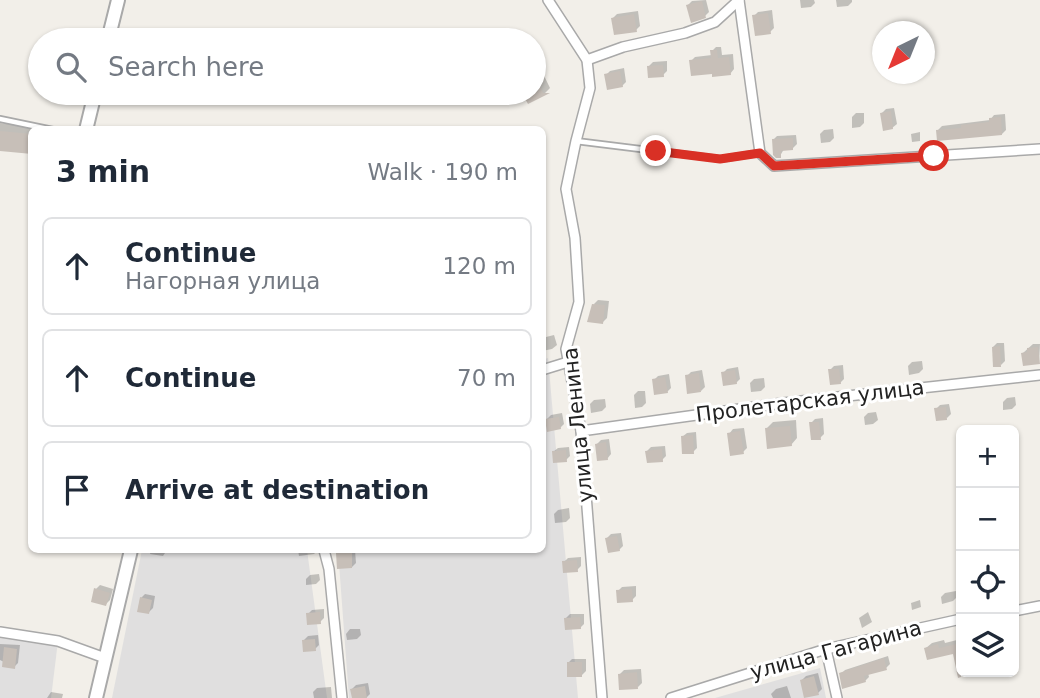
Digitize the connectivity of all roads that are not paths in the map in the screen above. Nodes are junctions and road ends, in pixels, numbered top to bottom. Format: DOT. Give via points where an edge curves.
graph roads {
  1 [pos="118,0"];
  2 [pos="548,0"];
  3 [pos="739,0"];
  4 [pos="111,28"];
  5 [pos="587,60"];
  6 [pos="92,105"];
  7 [pos="0,118"];
  8 [pos="35,126"];
  9 [pos="87,126"];
  10 [pos="576,141"];
  11 [pos="1040,149"];
  12 [pos="760,153"];
  13 [pos="568,362"];
  14 [pos="546,369"];
  15 [pos="1040,375"];
  16 [pos="581,431"];
  17 [pos="130,553"];
  18 [pos="325,553"];
  19 [pos="1040,606"];
  20 [pos="1019,610"];
  21 [pos="956,620"];
  22 [pos="0,632"];
  23 [pos="826,649"];
  24 [pos="105,658"];
  25 [pos="96,698"];
  26 [pos="341,698"];
  27 [pos="602,698"];
  28 [pos="671,698"];
  29 [pos="837,698"];
  1 -- 4 [label="street"];
  2 -- 5 [label="street"];
  3 -- 5 [label="street" via="715,22"];
  3 -- 12 [label="street"];
  5 -- 10 [label="street, улица Ленина" via="590,88"];
  6 -- 9 [label="street"];
  7 -- 8 [label="lane"];
  10 -- 12 [label="lane" via="720,159"];
  10 -- 13 [label="street, улица Ленина" via="566,189 579,302 566,349"];
  11 -- 12 [label="street" via="774,166"];
  13 -- 14 [label="street"];
  13 -- 16 [label="street, улица Ленина"];
  15 -- 16 [label="street, Пролетарская улица" via="783,402"];
  16 -- 27 [label="street, улица Ленина"];
  17 -- 24 [label="street"];
  18 -- 26 [label="street"];
  19 -- 20 [label="street"];
  21 -- 23 [label="street, улица Гагарина"];
  22 -- 24 [label="street" via="58,641"];
  23 -- 28 [label="street, улица Гагарина"];
  23 -- 29 [label="street"];
  24 -- 25 [label="street"];
}
